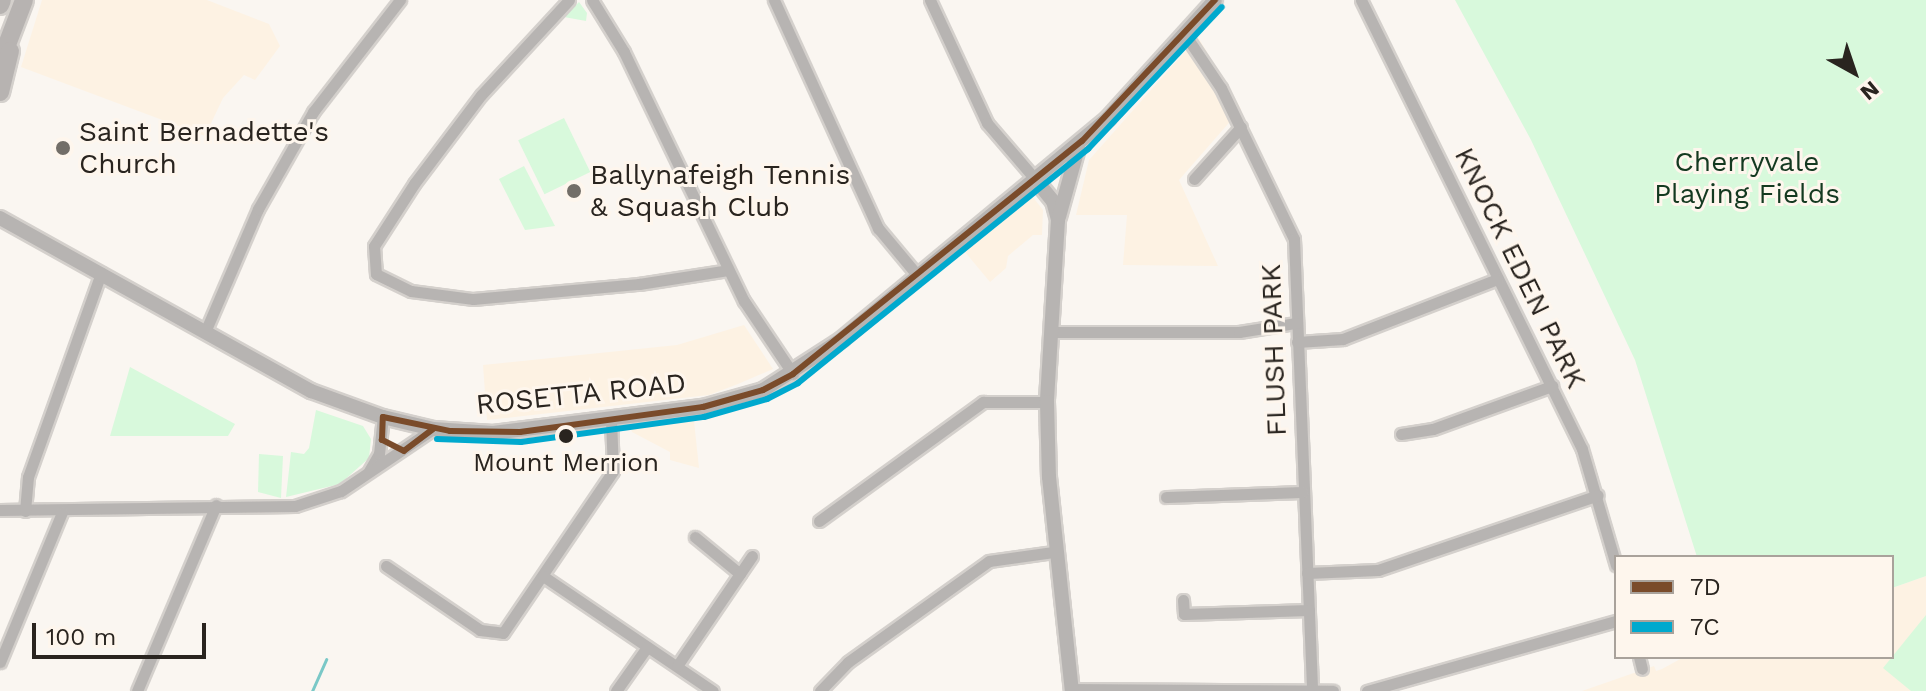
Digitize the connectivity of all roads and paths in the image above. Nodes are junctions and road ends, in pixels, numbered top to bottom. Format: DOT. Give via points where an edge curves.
graph roads {
  1 [pos="24,0"];
  2 [pos="400,0"];
  3 [pos="569,0"];
  4 [pos="592,0"];
  5 [pos="774,0"];
  6 [pos="930,0"];
  7 [pos="1215,0"];
  8 [pos="1361,0"];
  9 [pos="13,28"];
  10 [pos="1186,36"];
  11 [pos="0,63"];
  12 [pos="0,92"];
  13 [pos="1241,127"];
  14 [pos="1082,141"];
  15 [pos="1035,179"];
  16 [pos="1194,179"];
  17 [pos="0,218"];
  18 [pos="1058,220"];
  19 [pos="728,270"];
  20 [pos="101,273"];
  21 [pos="918,276"];
  22 [pos="1498,279"];
  23 [pos="1296,323"];
  24 [pos="205,332"];
  25 [pos="1050,332"];
  26 [pos="1297,342"];
  27 [pos="793,374"];
  28 [pos="1552,386"];
  29 [pos="1047,402"];
  30 [pos="383,417"];
  31 [pos="611,419"];
  32 [pos="433,429"];
  33 [pos="1401,434"];
  34 [pos="382,440"];
  35 [pos="404,451"];
  36 [pos="363,478"];
  37 [pos="1303,492"];
  38 [pos="1598,495"];
  39 [pos="1166,497"];
  40 [pos="216,505"];
  41 [pos="0,510"];
  42 [pos="25,511"];
  43 [pos="62,512"];
  44 [pos="819,521"];
  45 [pos="695,537"];
  46 [pos="1053,552"];
  47 [pos="752,556"];
  48 [pos="1614,557"];
  49 [pos="386,566"];
  50 [pos="1307,573"];
  51 [pos="740,574"];
  52 [pos="543,576"];
  53 [pos="1183,600"];
  54 [pos="1309,610"];
  55 [pos="1614,622"];
  56 [pos="647,647"];
  57 [pos="0,662"];
  58 [pos="677,666"];
  59 [pos="1072,690"];
  60 [pos="1312,690"];
  61 [pos="137,691"];
  62 [pos="616,691"];
  63 [pos="713,691"];
  64 [pos="820,691"];
  65 [pos="1333,691"];
  66 [pos="1367,691"];
  1 -- 9 [label="highway"];
  2 -- 24 [label="street" via="313,112 258,209"];
  3 -- 19 [label="street" via="481,95 414,184 374,246 376,274 411,291 473,299"];
  4 -- 19 [label="street" via="624,52"];
  5 -- 21 [label="street" via="878,228"];
  6 -- 15 [label="street" via="987,123"];
  7 -- 10 [label="street, ROSETTA ROAD"];
  8 -- 22 [label="street, KNOCK EDEN PARK"];
  9 -- 11 [label="highway"];
  9 -- 12 [label="highway"];
  10 -- 13 [label="street, FLUSH PARK"];
  10 -- 14 [label="street, ROSETTA ROAD"];
  13 -- 16 [label="street"];
  13 -- 23 [label="street, FLUSH PARK" via="1290,226"];
  14 -- 15 [label="street, ROSETTA ROAD"];
  14 -- 18 [label="street" via="1068,169"];
  15 -- 18 [label="street" via="1053,201"];
  15 -- 21 [label="street, ROSETTA ROAD"];
  17 -- 20 [label="street, ROSETTA ROAD"];
  18 -- 25 [label="street"];
  19 -- 27 [label="street"];
  20 -- 24 [label="street, ROSETTA ROAD"];
  20 -- 42 [label="street" via="28,477"];
  21 -- 27 [label="street, ROSETTA ROAD"];
  22 -- 26 [label="street" via="1343,339"];
  22 -- 28 [label="street, KNOCK EDEN PARK"];
  23 -- 25 [label="street" via="1239,332"];
  23 -- 26 [label="street, FLUSH PARK"];
  24 -- 30 [label="street, ROSETTA ROAD" via="311,391"];
  25 -- 29 [label="street"];
  26 -- 37 [label="street, FLUSH PARK"];
  27 -- 31 [label="street, ROSETTA ROAD" via="734,400"];
  28 -- 33 [label="street" via="1433,429"];
  28 -- 38 [label="street, KNOCK EDEN PARK"];
  29 -- 44 [label="street" via="983,402"];
  29 -- 46 [label="street"];
  30 -- 32 [label="street, ROSETTA ROAD"];
  30 -- 34 [label="street"];
  31 -- 32 [label="street, ROSETTA ROAD" via="520,432"];
  31 -- 52 [label="street" via="613,471"];
  32 -- 35 [label="street"];
  34 -- 35 [label="street"];
  34 -- 36 [label="street"];
  35 -- 36 [label="street"];
  36 -- 40 [label="street" via="295,506"];
  37 -- 39 [label="street"];
  37 -- 50 [label="street, FLUSH PARK"];
  38 -- 48 [label="street, KNOCK EDEN PARK"];
  38 -- 50 [label="street" via="1378,570"];
  40 -- 43 [label="street"];
  40 -- 61 [label="street"];
  41 -- 42 [label="street"];
  42 -- 43 [label="street"];
  43 -- 57 [label="street"];
  45 -- 51 [label="street"];
  46 -- 59 [label="street"];
  46 -- 64 [label="street" via="989,561 848,662"];
  47 -- 51 [label="street"];
  49 -- 52 [label="street" via="495,635 509,626"];
  50 -- 54 [label="street, FLUSH PARK"];
  51 -- 58 [label="street"];
  52 -- 56 [label="street"];
  53 -- 54 [label="street" via="1184,614"];
  54 -- 60 [label="street, FLUSH PARK"];
  55 -- 66 [label="street"];
  56 -- 58 [label="street"];
  56 -- 62 [label="street"];
  58 -- 63 [label="street"];
  59 -- 60 [label="street"];
  60 -- 65 [label="street"];
}
